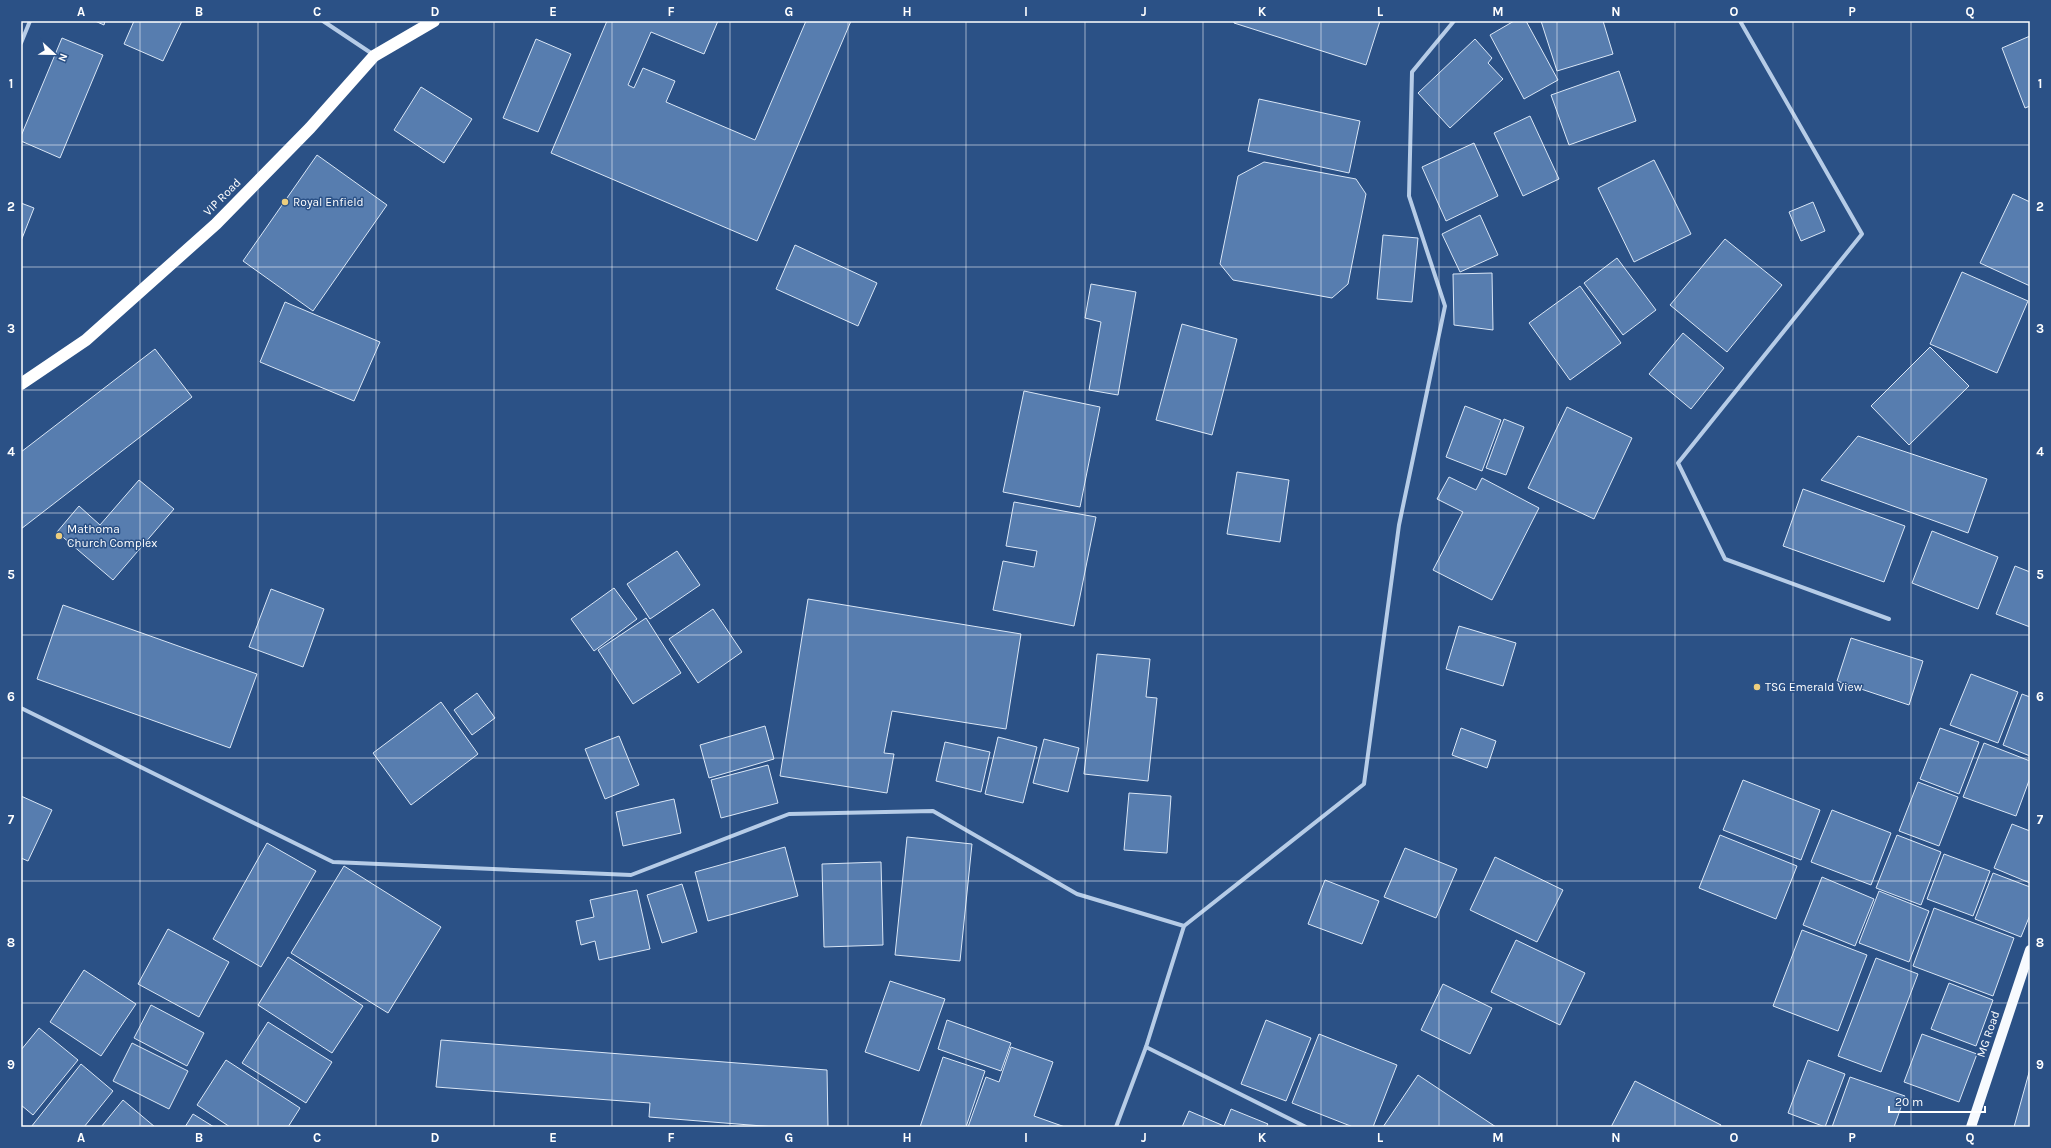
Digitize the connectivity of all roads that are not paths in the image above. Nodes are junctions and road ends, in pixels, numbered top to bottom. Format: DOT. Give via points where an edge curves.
graph roads {
  1 [pos="30,21"];
  2 [pos="323,21"];
  3 [pos="434,21"];
  4 [pos="1454,21"];
  5 [pos="1740,21"];
  6 [pos="21,43"];
  7 [pos="374,56"];
  8 [pos="21,384"];
  9 [pos="1889,619"];
  10 [pos="21,708"];
  11 [pos="1184,926"];
  12 [pos="2030,950"];
  13 [pos="1146,1047"];
  14 [pos="1116,1127"];
  15 [pos="1306,1127"];
  16 [pos="1971,1127"];
  1 -- 6 [label="street"];
  2 -- 7 [label="street"];
  3 -- 7 [label="highway, VIP Road"];
  4 -- 11 [label="street" via="1412,72 1409,196 1445,306 1399,525 1364,784"];
  5 -- 9 [label="street" via="1862,234 1678,463 1725,559"];
  7 -- 8 [label="highway, VIP Road" via="310,128 216,224 86,340"];
  10 -- 11 [label="street" via="333,862 631,875 789,814 933,811 1077,894"];
  11 -- 13 [label="street"];
  12 -- 16 [label="main road, MG Road"];
  13 -- 14 [label="street"];
  13 -- 15 [label="street"];
}
